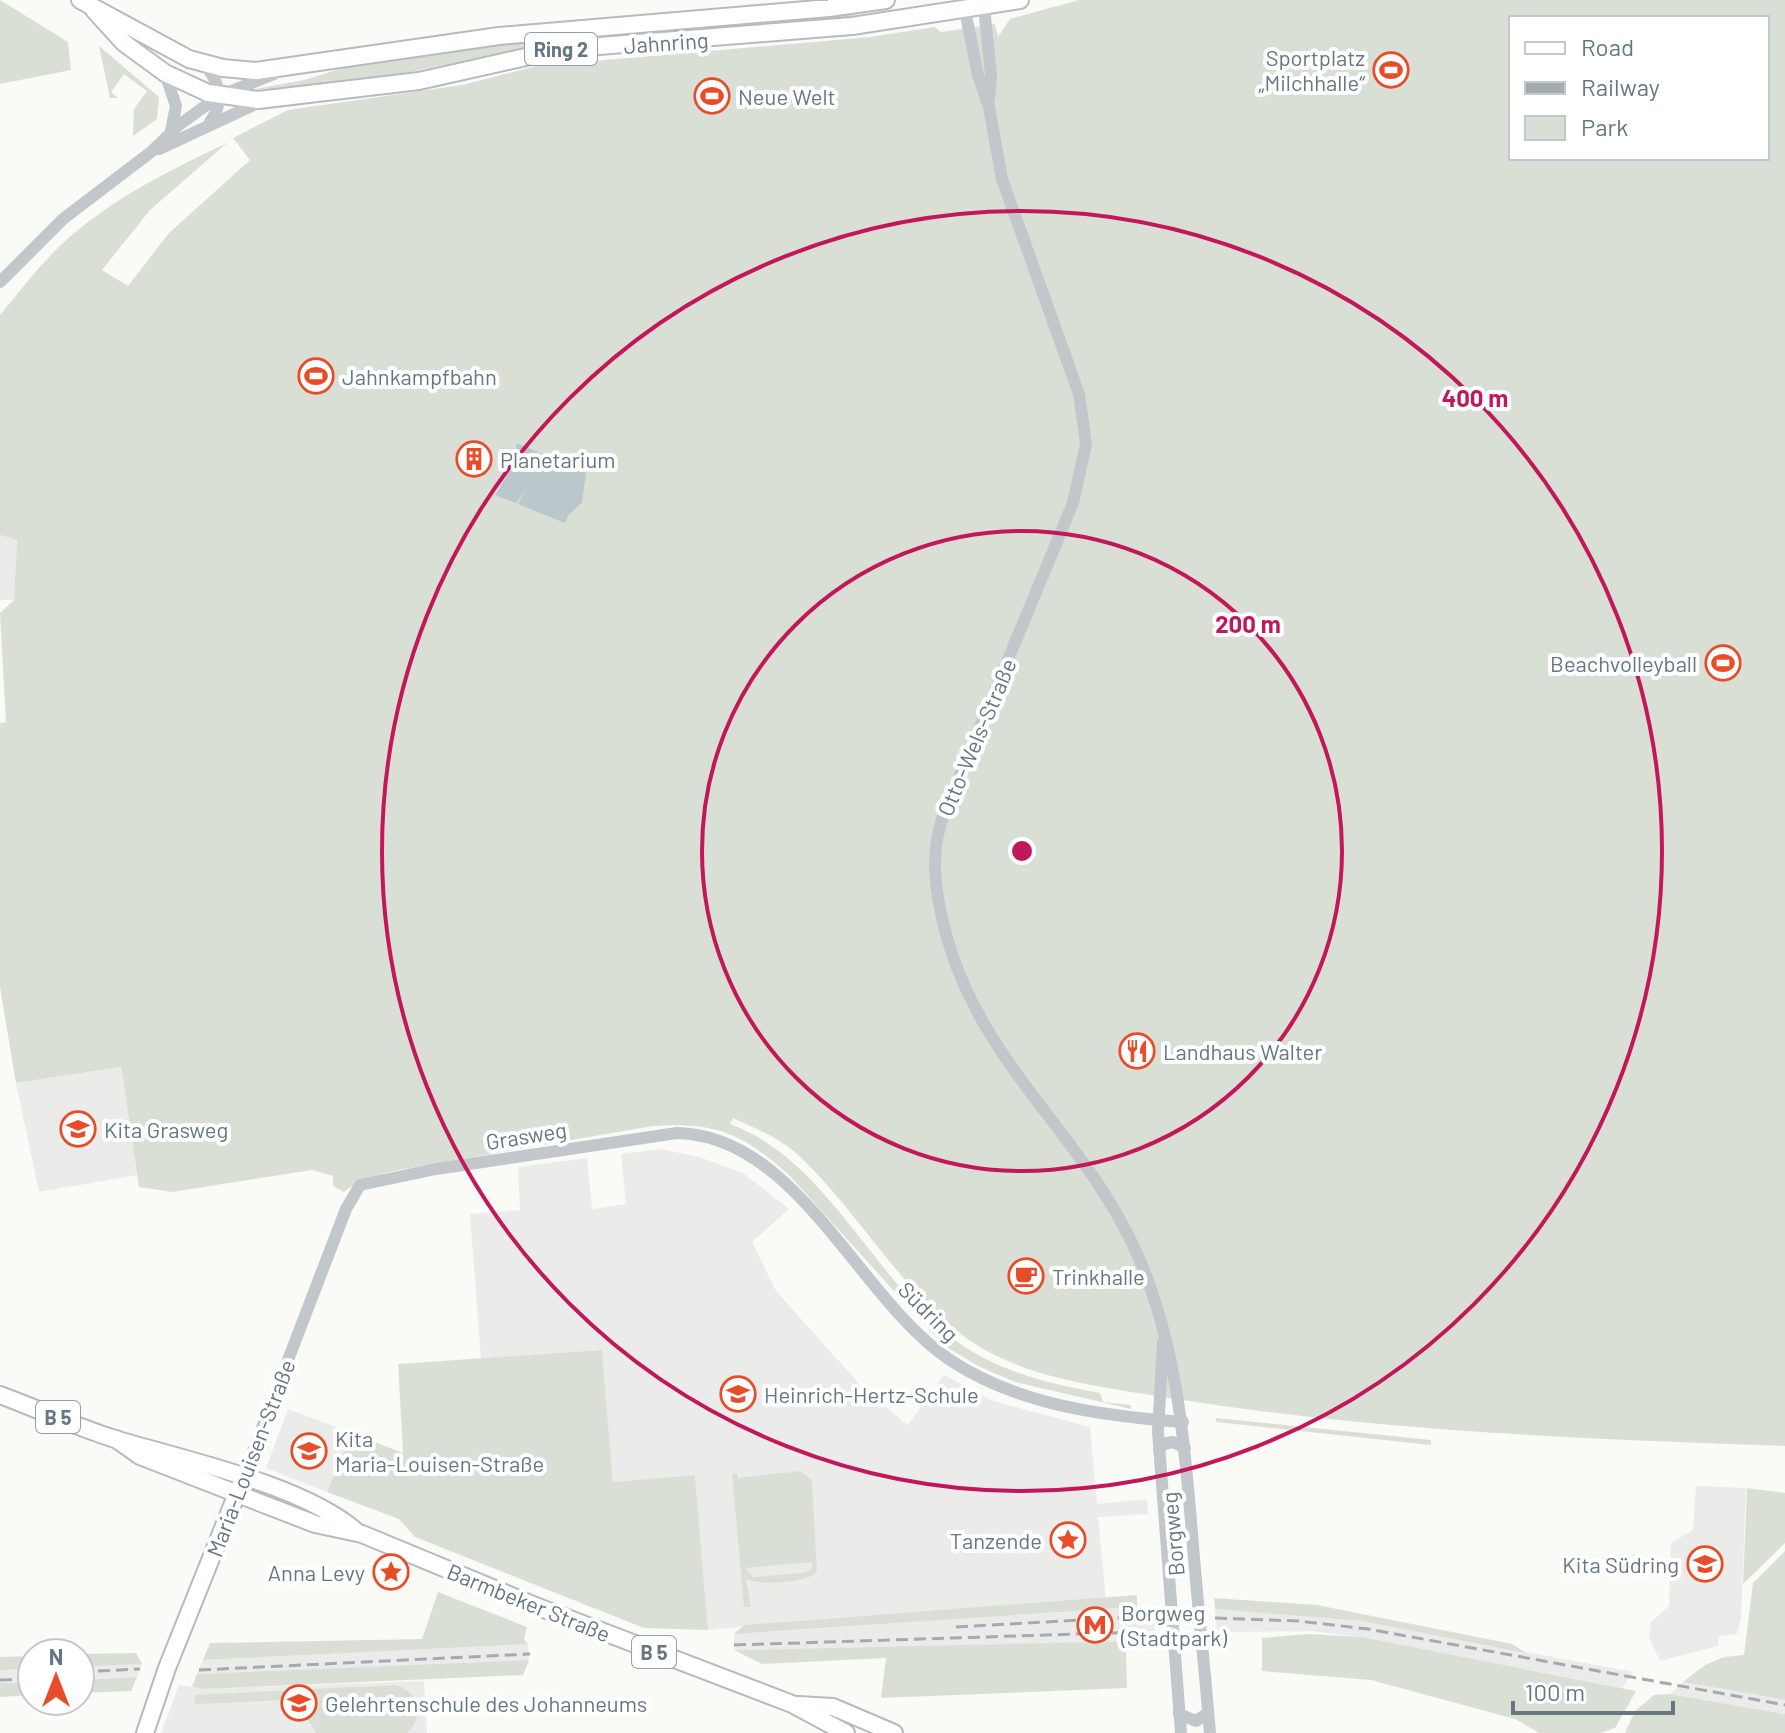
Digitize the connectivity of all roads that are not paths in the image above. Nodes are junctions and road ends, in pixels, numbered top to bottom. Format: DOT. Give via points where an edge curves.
graph roads {
  1 [pos="80,0"];
  2 [pos="886,0"];
  3 [pos="1020,0"];
  4 [pos="984,3"];
  5 [pos="964,5"];
  6 [pos="94,10"];
  7 [pos="204,64"];
  8 [pos="289,69"];
  9 [pos="165,73"];
  10 [pos="219,96"];
  11 [pos="273,99"];
  12 [pos="989,107"];
  13 [pos="208,125"];
  14 [pos="170,134"];
  15 [pos="151,152"];
  16 [pos="0,282"];
  17 [pos="699,1134"];
  18 [pos="360,1185"];
  19 [pos="1163,1335"];
  20 [pos="0,1395"];
  21 [pos="1158,1420"];
  22 [pos="1183,1422"];
  23 [pos="119,1441"];
  24 [pos="1185,1448"];
  25 [pos="1159,1450"];
  26 [pos="243,1477"];
  27 [pos="237,1494"];
  28 [pos="356,1531"];
  29 [pos="792,1704"];
  30 [pos="1208,1713"];
  31 [pos="1179,1714"];
  32 [pos="145,1733"];
  33 [pos="846,1733"];
  34 [pos="894,1733"];
  35 [pos="1181,1733"];
  36 [pos="1210,1733"];
  1 -- 6 [label="main road, Ring 2"];
  2 -- 8 [label="main road, Jahnring / Ring 2" via="534,32"];
  3 -- 4 [label="main road, Jahnring / Ring 2"];
  4 -- 5 [label="main road, Jahnring / Ring 2"];
  4 -- 12 [label="street, Otto-Wels-Straße"];
  5 -- 11 [label="main road, Jahnring / Ring 2" via="753,36 561,49 419,81"];
  5 -- 12 [label="street, Otto-Wels-Straße"];
  6 -- 7 [label="main road, Ring 2"];
  6 -- 9 [label="main road, Ring 2" via="124,43"];
  7 -- 8 [label="main road, Ring 2" via="245,71"];
  7 -- 10 [label="street"];
  8 -- 10 [label="street"];
  9 -- 10 [label="main road, Ring 2"];
  9 -- 14 [label="street" via="176,106"];
  10 -- 11 [label="main road, Jahnring / Ring 2"];
  10 -- 13 [label="street"];
  10 -- 14 [label="street"];
  11 -- 13 [label="street"];
  12 -- 19 [label="street, Otto-Wels-Straße" via="1002,179 1079,394 1086,444 1073,503 943,816 935,844 936,888 966,993 995,1047 1115,1212 1142,1266"];
  13 -- 15 [label="street"];
  14 -- 15 [label="street"];
  15 -- 16 [label="street" via="63,219"];
  17 -- 18 [label="street, Grasweg" via="660,1134"];
  17 -- 21 [label="street, Südring" via="731,1144 780,1178 908,1323 949,1359 996,1385 1089,1413"];
  18 -- 26 [label="street, Maria-Louisen-Straße"];
  19 -- 21 [label="street, Otto-Wels-Straße"];
  19 -- 22 [label="street, Otto-Wels-Straße"];
  20 -- 23 [label="main road, Barmbeker Straße / B 5"];
  21 -- 22 [label="street, Südring"];
  21 -- 25 [label="street, Borgweg"];
  22 -- 24 [label="street, Borgweg"];
  23 -- 26 [label="main road, Barmbeker Straße / B 5"];
  23 -- 27 [label="main road, Barmbeker Straße / B 5" via="140,1456"];
  24 -- 25 [label="street" via="1168,1442"];
  24 -- 30 [label="street, Borgweg"];
  25 -- 31 [label="street, Borgweg"];
  26 -- 27 [label="main road, Maria-Louisen-Straße"];
  26 -- 28 [label="main road, Barmbeker Straße / B 5"];
  27 -- 28 [label="main road, Barmbeker Straße / B 5" via="315,1524"];
  27 -- 32 [label="main road, Maria-Louisen-Straße"];
  28 -- 29 [label="main road, Barmbeker Straße / B 5"];
  29 -- 33 [label="main road, Barmbeker Straße / B 5"];
  29 -- 34 [label="main road, Barmbeker Straße / B 5" via="833,1707"];
  30 -- 31 [label="street" via="1196,1721"];
  30 -- 36 [label="street, Borgweg"];
  31 -- 35 [label="street, Borgweg"];
}
